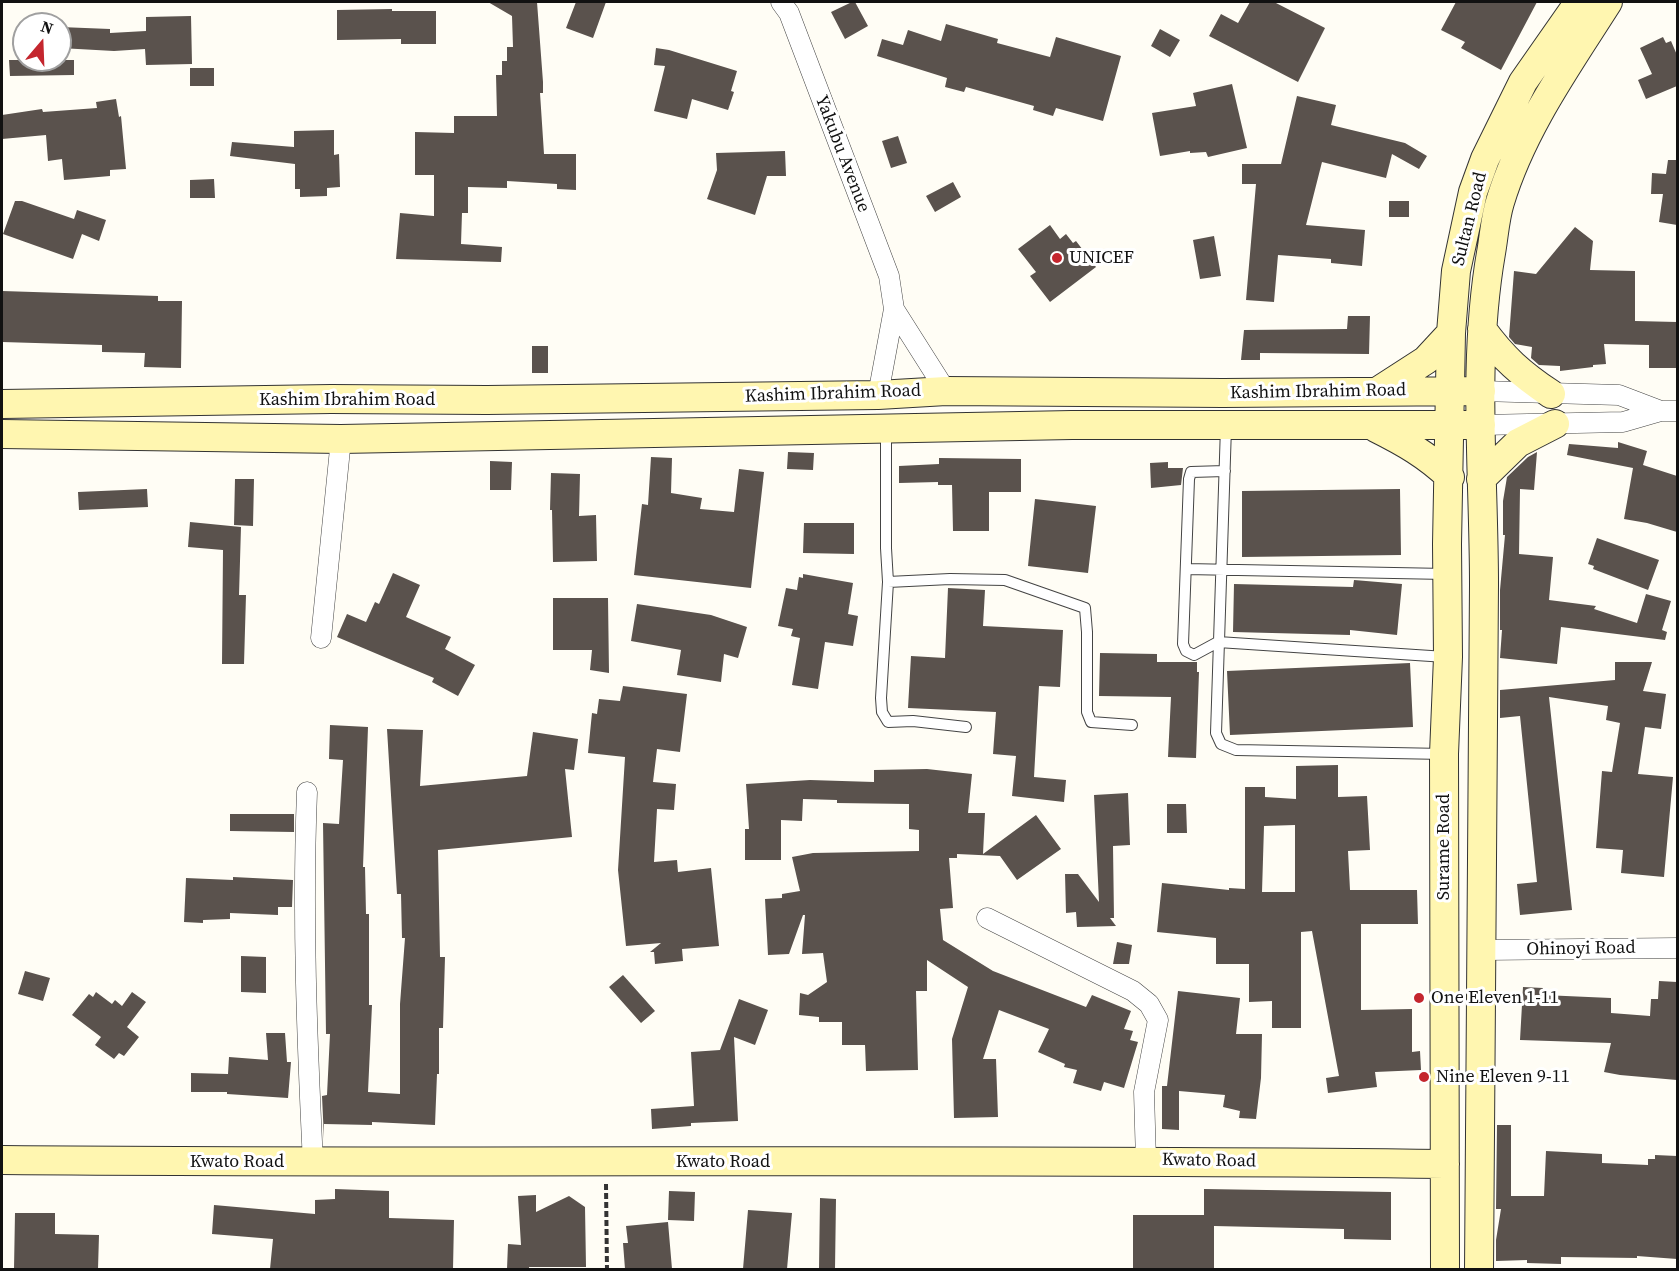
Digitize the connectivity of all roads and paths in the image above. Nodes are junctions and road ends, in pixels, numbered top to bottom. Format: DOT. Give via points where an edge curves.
graph roads {
  1 [pos="781,2"];
  2 [pos="1579,2"];
  3 [pos="1608,2"];
  4 [pos="894,309"];
  5 [pos="1482,329"];
  6 [pos="1451,333"];
  7 [pos="1452,390"];
  8 [pos="946,391"];
  9 [pos="1378,391"];
  10 [pos="1481,391"];
  11 [pos="1551,394"];
  12 [pos="878,395"];
  13 [pos="487,400"];
  14 [pos="2,404"];
  15 [pos="1669,411"];
  16 [pos="1556,424"];
  17 [pos="1369,425"];
  18 [pos="1451,425"];
  19 [pos="1481,425"];
  20 [pos="1226,426"];
  21 [pos="886,430"];
  22 [pos="2,434"];
  23 [pos="489,437"];
  24 [pos="341,439"];
  25 [pos="1226,471"];
  26 [pos="1450,477"];
  27 [pos="1481,479"];
  28 [pos="1185,569"];
  29 [pos="1222,571"];
  30 [pos="1448,574"];
  31 [pos="888,582"];
  32 [pos="321,638"];
  33 [pos="1218,642"];
  34 [pos="1448,657"];
  35 [pos="1132,725"];
  36 [pos="966,727"];
  37 [pos="1444,754"];
  38 [pos="307,792"];
  39 [pos="987,918"];
  40 [pos="1677,948"];
  41 [pos="1484,950"];
  42 [pos="2,1160"];
  43 [pos="1146,1161"];
  44 [pos="606,1162"];
  45 [pos="313,1163"];
  46 [pos="1445,1164"];
  47 [pos="607,1269"];
  48 [pos="1445,1269"];
  49 [pos="1479,1269"];
  1 -- 4 [label="street, Yakubu Avenue" via="789,13 889,276"];
  2 -- 6 [label="street, Sultan Road" via="1523,82 1485,159 1473,192 1456,271"];
  3 -- 5 [label="street, Sultan Road" via="1546,101 1512,166 1499,205"];
  4 -- 8 [label="street, Yakubu Avenue"];
  4 -- 12 [label="street, Yakubu Avenue"];
  5 -- 10 [label="street, Sultan Road"];
  5 -- 11 [label="street" via="1503,357"];
  6 -- 7 [label="street, Sultan Road"];
  6 -- 9 [label="street" via="1426,360"];
  7 -- 9 [label="street, Kashim Ibrahim Road"];
  7 -- 10 [label="street, Kashim Ibrahim Road"];
  7 -- 18 [label="street, Sultan Road"];
  8 -- 9 [label="street, Kashim Ibrahim Road"];
  8 -- 12 [label="street, Kashim Ibrahim Road"];
  10 -- 11 [label="street, Kashim Ibrahim Road"];
  10 -- 19 [label="street, Sultan Road"];
  11 -- 15 [label="street, Kashim Ibrahim Road" via="1619,395"];
  12 -- 13 [label="street, Kashim Ibrahim Road"];
  13 -- 14 [label="street, Kashim Ibrahim Road"];
  13 -- 23 [label="street"];
  15 -- 16 [label="street, Kashim Ibrahim Road" via="1623,422"];
  16 -- 19 [label="street, Kashim Ibrahim Road"];
  16 -- 27 [label="street" via="1518,443"];
  17 -- 18 [label="street, Kashim Ibrahim Road"];
  17 -- 20 [label="street, Kashim Ibrahim Road"];
  17 -- 26 [label="street" via="1414,447"];
  18 -- 19 [label="street, Kashim Ibrahim Road"];
  18 -- 26 [label="street, Surame Road"];
  19 -- 27 [label="street"];
  20 -- 21 [label="street, Kashim Ibrahim Road"];
  20 -- 25 [label="lane"];
  21 -- 23 [label="street, Kashim Ibrahim Road"];
  21 -- 31 [label="lane"];
  22 -- 24 [label="street, Kashim Ibrahim Road"];
  23 -- 24 [label="street, Kashim Ibrahim Road"];
  24 -- 32 [label="street"];
  25 -- 28 [label="lane" via="1191,472"];
  25 -- 29 [label="lane"];
  26 -- 30 [label="street, Surame Road"];
  27 -- 41 [label="street"];
  28 -- 29 [label="lane"];
  28 -- 33 [label="lane" via="1183,645 1194,655"];
  29 -- 30 [label="lane"];
  29 -- 33 [label="lane"];
  30 -- 34 [label="street, Surame Road"];
  31 -- 35 [label="lane" via="1005,580 1085,608 1087,712 1091,722"];
  31 -- 36 [label="lane" via="882,712 888,722"];
  33 -- 34 [label="lane"];
  33 -- 37 [label="lane" via="1216,733 1221,744 1236,750"];
  34 -- 37 [label="street, Surame Road"];
  37 -- 46 [label="street, Surame Road"];
  38 -- 45 [label="street" via="306,1005"];
  39 -- 43 [label="street" via="1133,991 1149,1004 1158,1020 1144,1092"];
  40 -- 41 [label="street, Ohinoyi Road"];
  41 -- 49 [label="street"];
  42 -- 45 [label="street, Kwato Road"];
  43 -- 44 [label="street, Kwato Road"];
  43 -- 46 [label="street, Kwato Road"];
  44 -- 45 [label="street, Kwato Road"];
  44 -- 47 [label="path"];
  46 -- 48 [label="street, Surame Road"];
}
